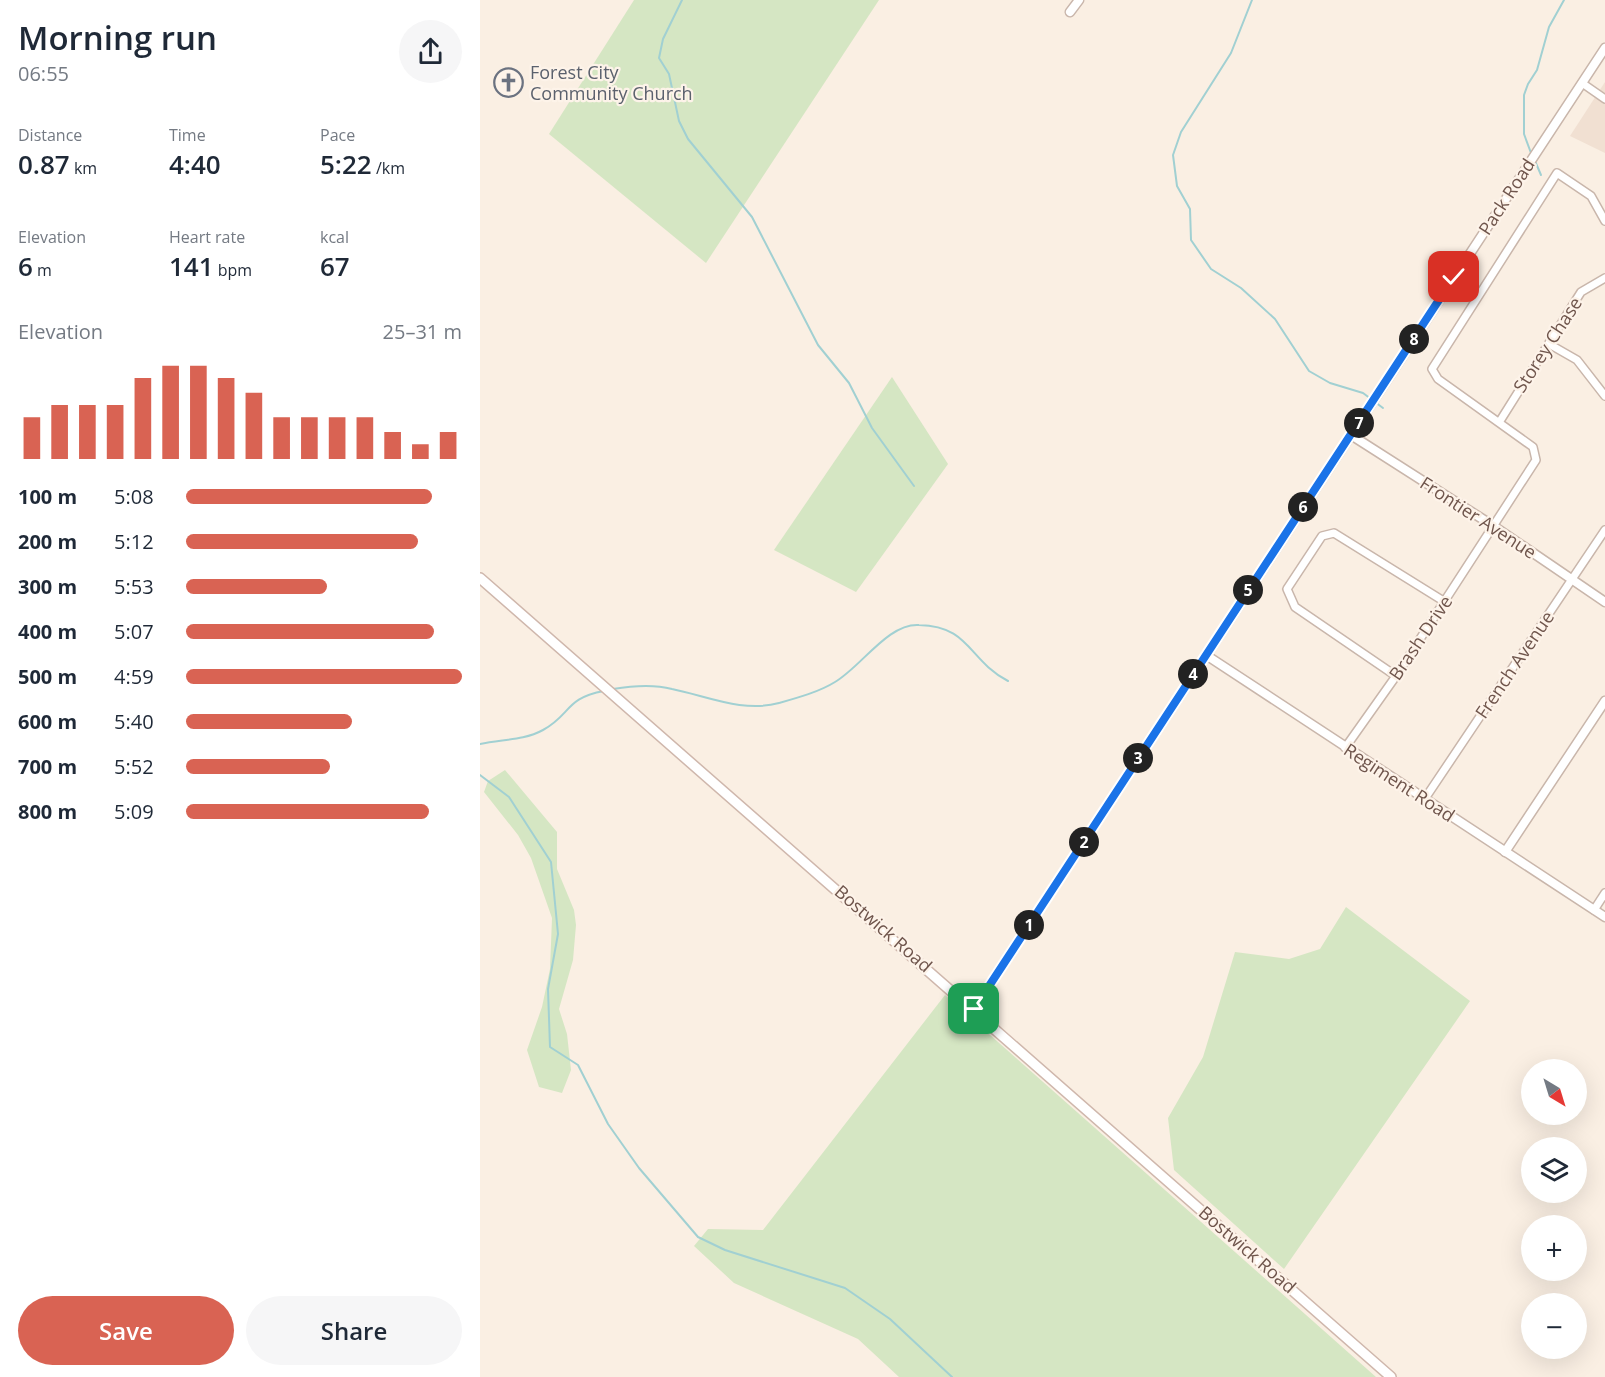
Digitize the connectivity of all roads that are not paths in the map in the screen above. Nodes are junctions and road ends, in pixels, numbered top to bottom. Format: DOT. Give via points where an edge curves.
graph roads {
  1 [pos="1079,0"];
  2 [pos="1070,12"];
  3 [pos="1605,48"];
  4 [pos="1582,83"];
  5 [pos="1605,99"];
  6 [pos="1605,221"];
  7 [pos="1605,278"];
  8 [pos="1549,344"];
  9 [pos="1605,396"];
  10 [pos="1500,421"];
  11 [pos="1351,435"];
  12 [pos="1495,527"];
  13 [pos="1605,530"];
  14 [pos="480,578"];
  15 [pos="1572,580"];
  16 [pos="1445,602"];
  17 [pos="1605,602"];
  18 [pos="1206,655"];
  19 [pos="1396,676"];
  20 [pos="1605,702"];
  21 [pos="1346,748"];
  22 [pos="1424,800"];
  23 [pos="1505,852"];
  24 [pos="1605,893"];
  25 [pos="1594,909"];
  26 [pos="1605,917"];
  27 [pos="974,1009"];
  28 [pos="1391,1377"];
  1 -- 2 [label="street"];
  3 -- 4 [label="street, Pack Road"];
  4 -- 5 [label="street"];
  4 -- 11 [label="street, Pack Road"];
  6 -- 10 [label="street, Brash Drive" via="1591,196 1557,173 1432,369 1438,379"];
  7 -- 8 [label="street, Storey Chase" via="1581,292"];
  8 -- 9 [label="street" via="1577,360"];
  8 -- 10 [label="street, Storey Chase"];
  10 -- 12 [label="street, Brash Drive" via="1533,447 1536,460"];
  11 -- 12 [label="street, Frontier Avenue"];
  11 -- 18 [label="street, Pack Road"];
  12 -- 15 [label="street, Frontier Avenue"];
  12 -- 16 [label="street, Brash Drive"];
  13 -- 15 [label="street, French Avenue"];
  14 -- 27 [label="main road, Bostwick Road"];
  15 -- 17 [label="street, Frontier Avenue"];
  15 -- 22 [label="street, French Avenue"];
  16 -- 19 [label="street, Brash Drive"];
  16 -- 19 [label="street" via="1334,533 1322,536 1287,589 1295,607"];
  18 -- 21 [label="street, Regiment Road"];
  18 -- 27 [label="street, Pack Road"];
  19 -- 21 [label="street, Brash Drive"];
  20 -- 23 [label="street"];
  21 -- 22 [label="street, Regiment Road"];
  22 -- 23 [label="street, Regiment Road"];
  23 -- 25 [label="street, Regiment Road"];
  24 -- 25 [label="street"];
  25 -- 26 [label="street, Regiment Road"];
  27 -- 28 [label="main road, Bostwick Road"];
}
